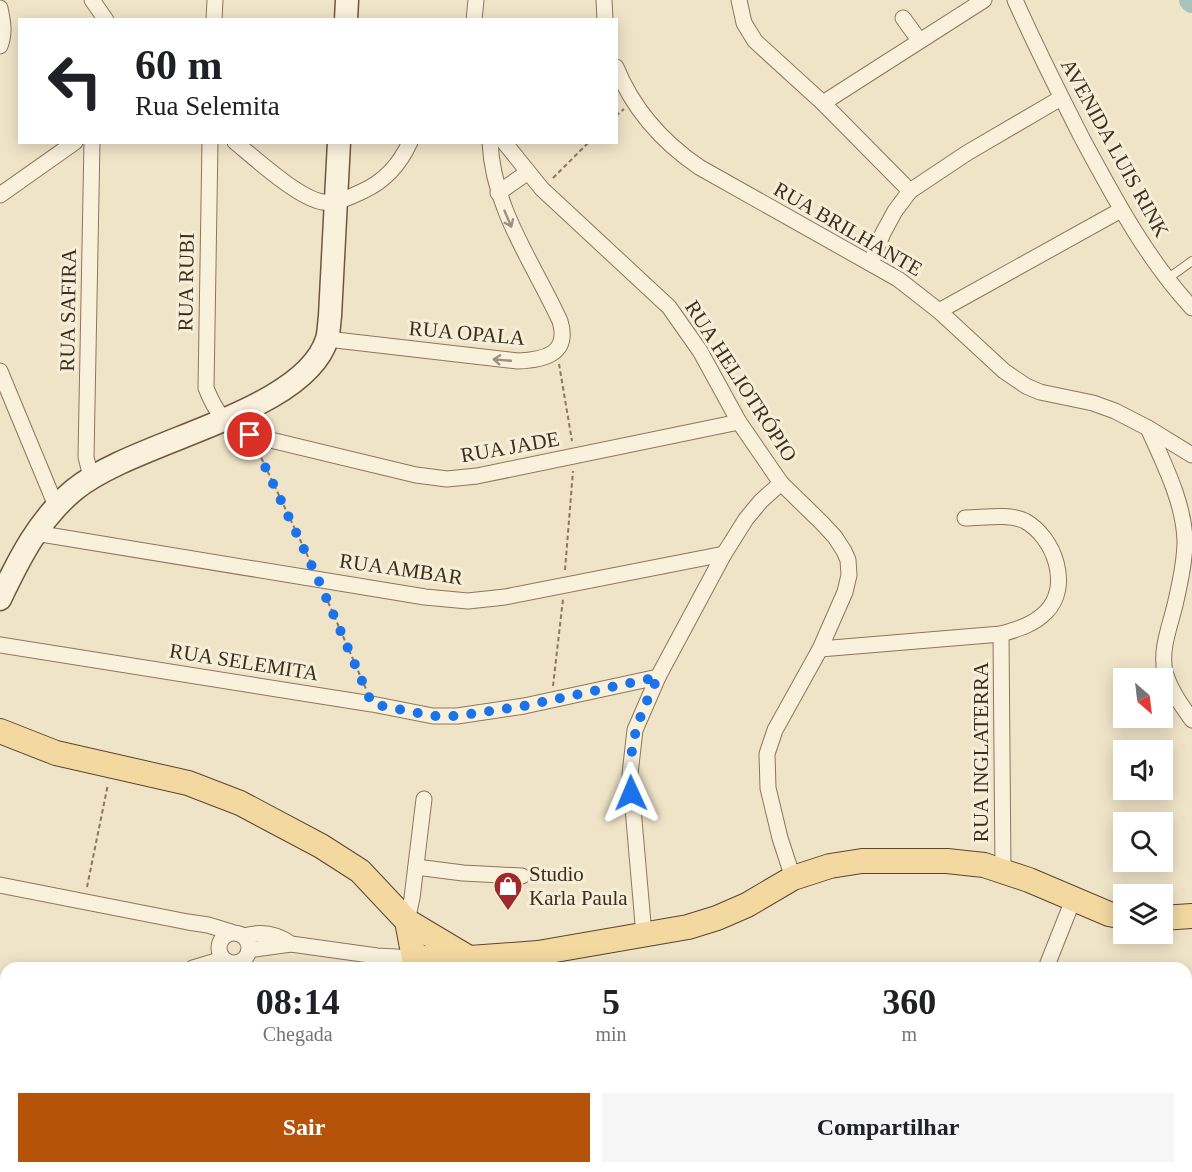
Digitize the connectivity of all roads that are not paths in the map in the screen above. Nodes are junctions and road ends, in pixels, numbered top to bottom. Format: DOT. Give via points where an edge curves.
graph roads {
  1 [pos="215,0"];
  2 [pos="347,0"];
  3 [pos="476,0"];
  4 [pos="604,0"];
  5 [pos="984,0"];
  6 [pos="1015,0"];
  7 [pos="744,3"];
  8 [pos="94,6"];
  9 [pos="0,8"];
  10 [pos="104,18"];
  11 [pos="214,18"];
  12 [pos="346,18"];
  13 [pos="474,18"];
  14 [pos="605,18"];
  15 [pos="903,18"];
  16 [pos="919,40"];
  17 [pos="0,46"];
  18 [pos="618,70"];
  19 [pos="1061,98"];
  20 [pos="823,103"];
  21 [pos="72,144"];
  22 [pos="92,144"];
  23 [pos="210,144"];
  24 [pos="238,144"];
  25 [pos="339,144"];
  26 [pos="409,144"];
  27 [pos="490,144"];
  28 [pos="506,144"];
  29 [pos="528,172"];
  30 [pos="910,191"];
  31 [pos="498,193"];
  32 [pos="0,195"];
  33 [pos="336,202"];
  34 [pos="1121,210"];
  35 [pos="1192,261"];
  36 [pos="871,263"];
  37 [pos="1167,279"];
  38 [pos="1192,308"];
  39 [pos="939,311"];
  40 [pos="327,339"];
  41 [pos="0,371"];
  42 [pos="222,419"];
  43 [pos="739,422"];
  44 [pos="1148,428"];
  45 [pos="1192,455"];
  46 [pos="92,477"];
  47 [pos="781,483"];
  48 [pos="56,506"];
  49 [pos="965,518"];
  50 [pos="35,533"];
  51 [pos="724,554"];
  52 [pos="0,599"];
  53 [pos="1001,634"];
  54 [pos="0,645"];
  55 [pos="820,649"];
  56 [pos="658,677"];
  57 [pos="1192,720"];
  58 [pos="0,731"];
  59 [pos="0,749"];
  60 [pos="424,799"];
  61 [pos="416,867"];
  62 [pos="1003,870"];
  63 [pos="522,876"];
  64 [pos="793,878"];
  65 [pos="0,885"];
  66 [pos="1073,900"];
  67 [pos="1113,915"];
  68 [pos="1192,916"];
  69 [pos="1173,917"];
  70 [pos="407,921"];
  71 [pos="1192,921"];
  72 [pos="188,922"];
  73 [pos="644,935"];
  74 [pos="241,939"];
  75 [pos="221,951"];
  76 [pos="470,958"];
  77 [pos="527,961"];
  78 [pos="203,962"];
  79 [pos="230,962"];
  80 [pos="236,962"];
  81 [pos="411,962"];
  82 [pos="416,962"];
  83 [pos="417,962"];
  84 [pos="428,962"];
  85 [pos="1048,962"];
  1 -- 11 [label="street"];
  2 -- 12 [label="main road"];
  3 -- 13 [label="street"];
  4 -- 14 [label="street"];
  5 -- 16 [label="street"];
  6 -- 19 [label="street, AVENIDA LUIS RINK"];
  7 -- 20 [label="street" via="744,23 755,41"];
  8 -- 10 [label="street"];
  9 -- 17 [label="street" via="4,27"];
  15 -- 16 [label="street"];
  16 -- 20 [label="street"];
  18 -- 36 [label="street, RUA BRILHANTE" via="644,118 684,157"];
  19 -- 30 [label="street"];
  19 -- 34 [label="street, AVENIDA LUIS RINK"];
  20 -- 30 [label="street"];
  21 -- 32 [label="street"];
  22 -- 46 [label="street, RUA SAFIRA" via="86,457"];
  23 -- 42 [label="street, RUA RUBI" via="206,388"];
  24 -- 33 [label="street" via="307,196"];
  25 -- 33 [label="main road"];
  26 -- 33 [label="street" via="380,181"];
  27 -- 31 [label="street"];
  28 -- 29 [label="street, RUA HELIOTRÓPIO"];
  29 -- 31 [label="street"];
  29 -- 43 [label="street, RUA HELIOTRÓPIO" via="669,307 700,351"];
  30 -- 36 [label="street" via="891,218"];
  31 -- 40 [label="street, RUA OPALA, one-way" via="560,321 563,337 557,349 543,358 518,361"];
  33 -- 40 [label="main road"];
  34 -- 37 [label="street, AVENIDA LUIS RINK"];
  34 -- 39 [label="street"];
  35 -- 37 [label="lane"];
  36 -- 39 [label="street, RUA BRILHANTE"];
  37 -- 38 [label="street, AVENIDA LUIS RINK"];
  39 -- 44 [label="street, RUA BRILHANTE" via="1026,386 1093,402"];
  40 -- 42 [label="main road" via="315,360 291,386"];
  41 -- 48 [label="street"];
  42 -- 43 [label="street, RUA JADE" via="250,435 416,475 447,478 477,476"];
  42 -- 46 [label="main road"];
  43 -- 47 [label="street, RUA HELIOTRÓPIO"];
  44 -- 45 [label="street, RUA BRILHANTE"];
  44 -- 57 [label="street" via="1173,488 1185,540 1183,567 1164,651 1165,672"];
  46 -- 48 [label="main road"];
  47 -- 51 [label="street" via="746,519"];
  47 -- 55 [label="street, RUA HELIOTRÓPIO" via="835,537 848,560 845,592"];
  48 -- 50 [label="main road"];
  49 -- 53 [label="street" via="1023,520 1048,542 1056,562 1055,597 1047,611 1033,622"];
  50 -- 51 [label="street, RUA AMBAR" via="468,601"];
  50 -- 52 [label="main road"];
  51 -- 56 [label="street"];
  53 -- 55 [label="street"];
  53 -- 62 [label="street, RUA INGLATERRA"];
  54 -- 56 [label="street, RUA SELEMITA" via="433,716 524,706"];
  55 -- 64 [label="street, RUA HELIOTRÓPIO" via="775,730 767,754 768,788"];
  56 -- 73 [label="street" via="635,730 630,774"];
  58 -- 70 [label="main road" via="56,753 169,777 240,803 342,858 372,882"];
  59 -- 82 [label="main road" via="153,780 185,789 248,818 333,868 366,897"];
  60 -- 61 [label="street"];
  61 -- 63 [label="street"];
  61 -- 70 [label="street"];
  62 -- 64 [label="main road" via="947,861 862,861"];
  62 -- 66 [label="main road"];
  64 -- 73 [label="main road" via="717,918"];
  65 -- 72 [label="street"];
  66 -- 67 [label="main road"];
  66 -- 85 [label="street"];
  68 -- 69 [label="main road"];
  68 -- 71 [label="lane"];
  70 -- 76 [label="main road"];
  70 -- 83 [label="main road"];
  72 -- 74 [label="street" via="208,925"];
  72 -- 75 [label="street"];
  73 -- 77 [label="main road"];
  74 -- 75 [label="street" via="221,939"];
  74 -- 80 [label="street" via="244,959"];
  74 -- 81 [label="street"];
  75 -- 78 [label="street"];
  75 -- 79 [label="street"];
  76 -- 77 [label="main road"];
  76 -- 84 [label="main road"];
}
